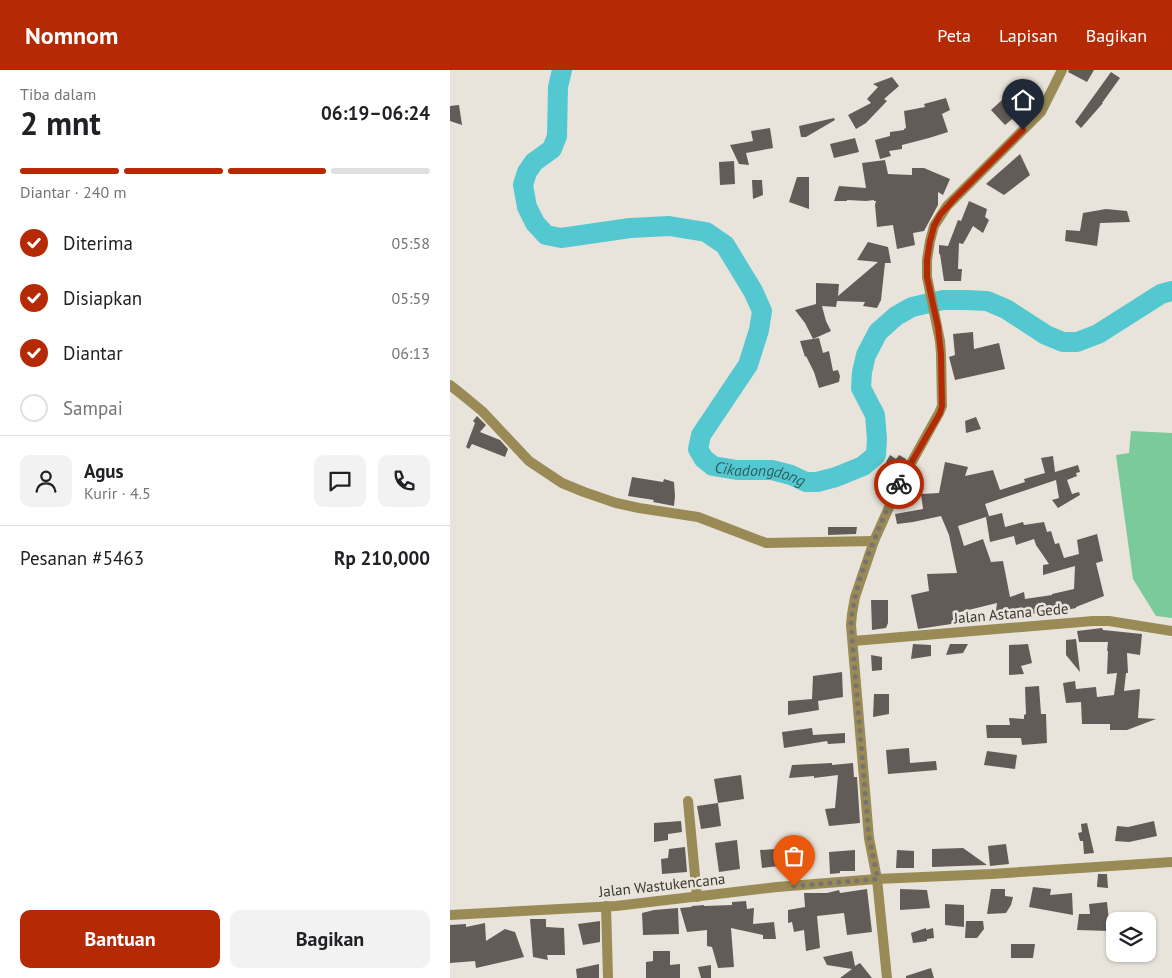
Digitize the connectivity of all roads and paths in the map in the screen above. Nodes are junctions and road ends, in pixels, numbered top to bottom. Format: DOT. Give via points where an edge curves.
graph roads {
  1 [pos="1062,70"];
  2 [pos="450,385"];
  3 [pos="874,542"];
  4 [pos="1172,631"];
  5 [pos="853,641"];
  6 [pos="688,802"];
  7 [pos="1172,862"];
  8 [pos="878,879"];
  9 [pos="697,897"];
  10 [pos="606,906"];
  11 [pos="450,915"];
  12 [pos="608,978"];
  13 [pos="887,978"];
  1 -- 3 [label="street" via="1041,112 972,180 934,226 927,277 938,327 942,406 898,485"];
  2 -- 3 [label="street" via="482,411 529,461 562,483 584,492 638,508 698,517 766,543"];
  3 -- 5 [label="street" via="855,597 851,619"];
  4 -- 5 [label="street, Jalan Astana Gede" via="1094,621"];
  5 -- 8 [label="street" via="869,838"];
  6 -- 9 [label="street"];
  7 -- 8 [label="street, Jalan Wastukencana"];
  8 -- 9 [label="street, Jalan Wastukencana"];
  8 -- 13 [label="street"];
  9 -- 10 [label="street, Jalan Wastukencana"];
  10 -- 11 [label="street, Jalan Wastukencana"];
  10 -- 12 [label="street"];
}
